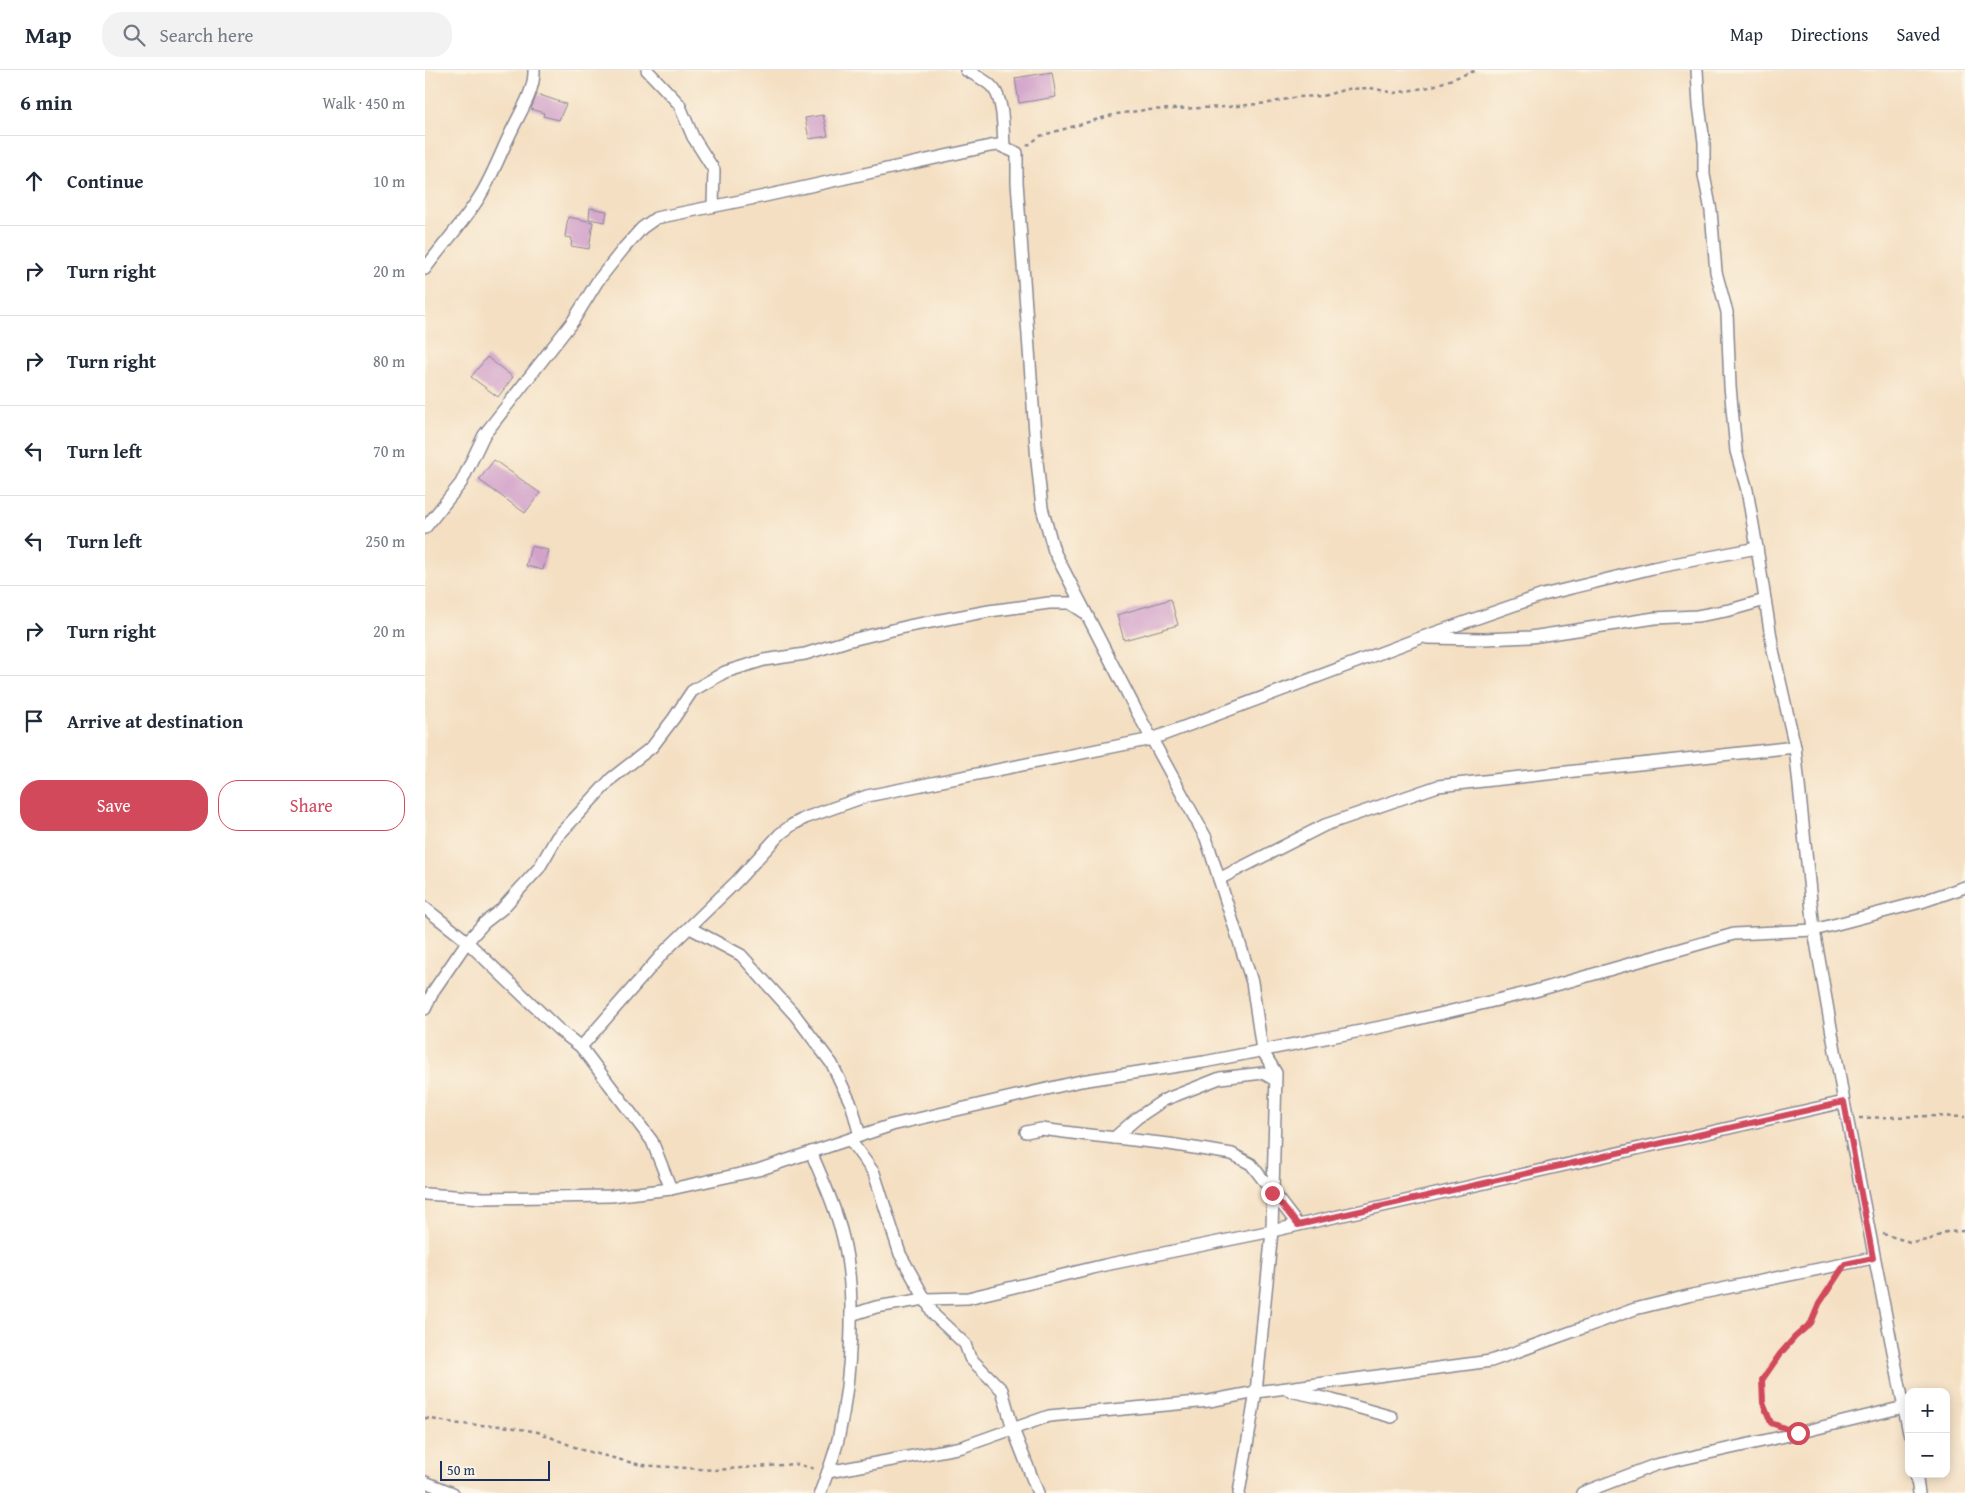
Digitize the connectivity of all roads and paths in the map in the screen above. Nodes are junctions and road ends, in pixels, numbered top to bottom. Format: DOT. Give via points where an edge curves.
graph roads {
  1 [pos="534,70"];
  2 [pos="647,70"];
  3 [pos="966,70"];
  4 [pos="1477,70"];
  5 [pos="1697,70"];
  6 [pos="1004,147"];
  7 [pos="1017,153"];
  8 [pos="713,206"];
  9 [pos="425,269"];
  10 [pos="425,528"];
  11 [pos="1757,548"];
  12 [pos="1765,600"];
  13 [pos="1085,612"];
  14 [pos="1420,638"];
  15 [pos="1152,739"];
  16 [pos="1795,747"];
  17 [pos="1219,879"];
  18 [pos="1965,887"];
  19 [pos="425,908"];
  20 [pos="689,928"];
  21 [pos="1814,930"];
  22 [pos="467,942"];
  23 [pos="425,1008"];
  24 [pos="581,1047"];
  25 [pos="1262,1050"];
  26 [pos="1275,1080"];
  27 [pos="1844,1102"];
  28 [pos="1965,1117"];
  29 [pos="1847,1118"];
  30 [pos="1026,1132"];
  31 [pos="855,1138"];
  32 [pos="1114,1138"];
  33 [pos="811,1152"];
  34 [pos="671,1189"];
  35 [pos="1272,1193"];
  36 [pos="425,1194"];
  37 [pos="1298,1225"];
  38 [pos="1868,1228"];
  39 [pos="1272,1231"];
  40 [pos="1965,1231"];
  41 [pos="1873,1258"];
  42 [pos="1845,1264"];
  43 [pos="925,1300"];
  44 [pos="851,1315"];
  45 [pos="1281,1389"];
  46 [pos="1256,1392"];
  47 [pos="1904,1407"];
  48 [pos="1905,1412"];
  49 [pos="1392,1417"];
  50 [pos="425,1418"];
  51 [pos="1013,1429"];
  52 [pos="1798,1433"];
  53 [pos="828,1472"];
  54 [pos="1917,1478"];
  55 [pos="425,1482"];
  56 [pos="453,1493"];
  57 [pos="820,1493"];
  58 [pos="1037,1493"];
  59 [pos="1239,1493"];
  60 [pos="1582,1493"];
  61 [pos="1919,1493"];
  1 -- 9 [label="street" via="522,109 493,173 480,196"];
  2 -- 8 [label="street" via="679,104 693,137 714,170"];
  3 -- 6 [label="street" via="992,86 998,95"];
  4 -- 7 [label="path" via="1431,87 1394,94 1371,88 1347,89 1323,96 1269,103 1116,114 1040,136"];
  5 -- 11 [label="street" via="1704,142 1703,175 1711,212 1715,272 1727,312 1736,451"];
  6 -- 7 [label="street"];
  6 -- 8 [label="street" via="985,147"];
  7 -- 13 [label="street" via="1025,306 1042,508 1053,551"];
  8 -- 10 [label="street" via="656,218 624,248 556,344 484,435 461,483"];
  11 -- 12 [label="street"];
  11 -- 14 [label="street" via="1653,568 1543,595"];
  12 -- 14 [label="street" via="1697,616 1655,618 1531,637"];
  12 -- 16 [label="street"];
  13 -- 15 [label="street"];
  13 -- 22 [label="street" via="1070,603 989,611 909,626 725,672 692,691 651,747 612,778 587,804 557,837 539,868"];
  14 -- 15 [label="street"];
  15 -- 17 [label="street" via="1205,838"];
  15 -- 20 [label="street" via="867,796 805,818 780,834"];
  16 -- 17 [label="street" via="1438,786 1325,825"];
  16 -- 21 [label="street"];
  17 -- 25 [label="street" via="1252,982"];
  18 -- 21 [label="street"];
  19 -- 22 [label="street"];
  20 -- 24 [label="street"];
  20 -- 31 [label="street" via="741,955 795,1014 832,1064 851,1106"];
  21 -- 25 [label="street" via="1734,934 1525,993 1401,1023"];
  21 -- 27 [label="street"];
  22 -- 23 [label="street"];
  22 -- 24 [label="street"];
  24 -- 34 [label="street" via="652,1141"];
  25 -- 26 [label="street" via="1275,1073"];
  25 -- 31 [label="street" via="1081,1081 892,1125"];
  26 -- 32 [label="street" via="1263,1073 1220,1078 1163,1100"];
  26 -- 35 [label="street"];
  27 -- 29 [label="street"];
  27 -- 37 [label="street"];
  28 -- 29 [label="path"];
  29 -- 38 [label="street"];
  30 -- 32 [label="street" via="1041,1129"];
  31 -- 33 [label="street"];
  31 -- 43 [label="street" via="874,1173 901,1254"];
  32 -- 35 [label="street" via="1232,1154 1251,1164"];
  33 -- 34 [label="street" via="758,1170"];
  33 -- 44 [label="street" via="843,1238"];
  34 -- 36 [label="street" via="601,1196 483,1198"];
  35 -- 37 [label="street"];
  35 -- 39 [label="street"];
  37 -- 39 [label="street"];
  38 -- 40 [label="path" via="1910,1242 1929,1240 1946,1232"];
  38 -- 41 [label="street"];
  39 -- 43 [label="street" via="1105,1265 968,1298"];
  39 -- 46 [label="street"];
  41 -- 42 [label="street"];
  41 -- 47 [label="street"];
  42 -- 45 [label="street" via="1635,1309 1491,1361"];
  42 -- 52 [label="path" via="1819,1304 1811,1323 1780,1354 1762,1380 1763,1403 1771,1423"];
  43 -- 44 [label="street" via="876,1306"];
  43 -- 51 [label="street" via="934,1314 965,1344 979,1369 1002,1390"];
  44 -- 53 [label="street" via="839,1436"];
  45 -- 46 [label="street"];
  45 -- 49 [label="street"];
  46 -- 51 [label="street" via="1209,1401 1049,1416"];
  46 -- 59 [label="street"];
  47 -- 48 [label="street"];
  47 -- 52 [label="street"];
  50 -- 53 [label="path" via="538,1432 582,1450 641,1465 715,1470 795,1464"];
  51 -- 53 [label="street" via="962,1447"];
  51 -- 58 [label="street"];
  52 -- 60 [label="street" via="1655,1465"];
  53 -- 57 [label="street"];
  54 -- 61 [label="street"];
  55 -- 56 [label="street"];
}
